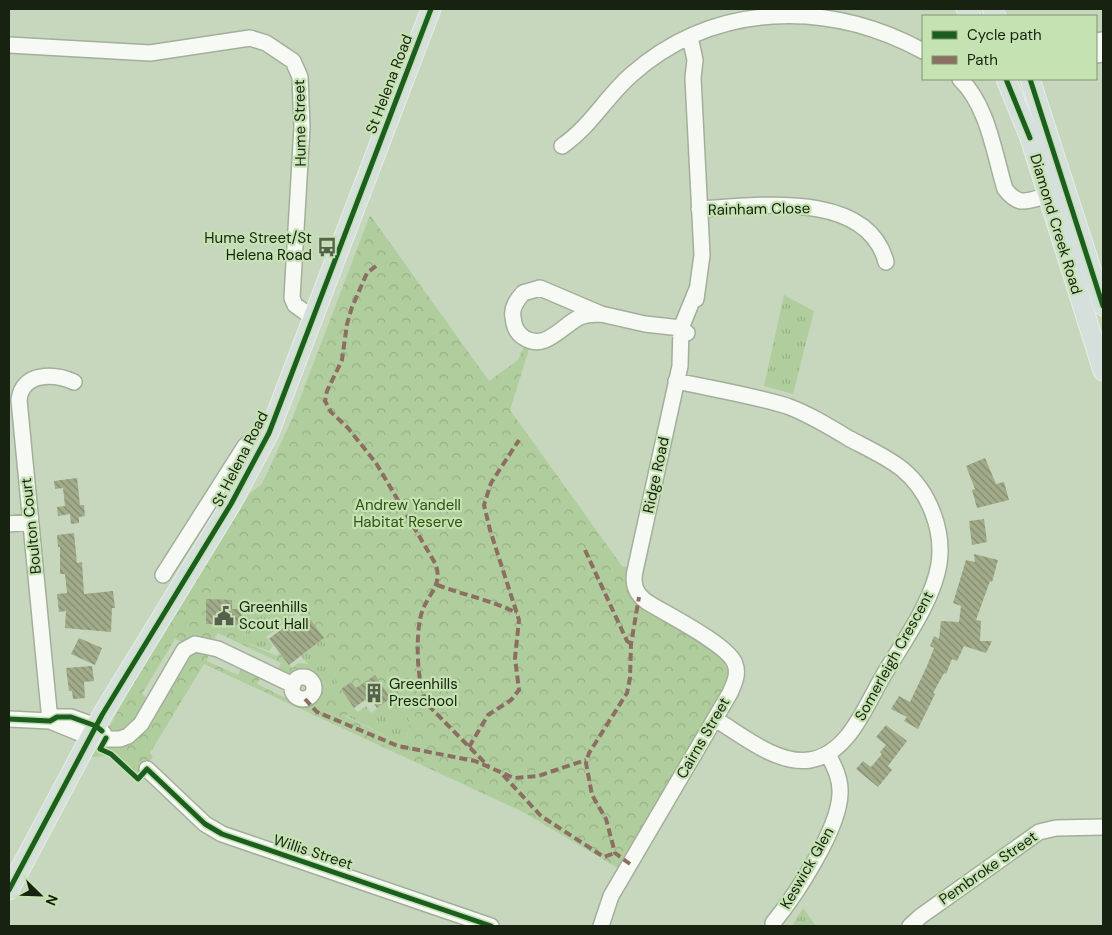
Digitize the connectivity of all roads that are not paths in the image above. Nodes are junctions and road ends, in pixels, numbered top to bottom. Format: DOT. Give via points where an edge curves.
graph roads {
  1 [pos="431,9"];
  2 [pos="686,39"];
  3 [pos="9,45"];
  4 [pos="922,50"];
  5 [pos="961,80"];
  6 [pos="1009,80"];
  7 [pos="1030,80"];
  8 [pos="562,146"];
  9 [pos="1067,190"];
  10 [pos="1046,196"];
  11 [pos="699,209"];
  12 [pos="886,262"];
  13 [pos="1103,306"];
  14 [pos="601,314"];
  15 [pos="313,318"];
  16 [pos="682,332"];
  17 [pos="1103,371"];
  18 [pos="676,381"];
  19 [pos="74,382"];
  20 [pos="264,444"];
  21 [pos="30,522"];
  22 [pos="9,524"];
  23 [pos="163,575"];
  24 [pos="634,585"];
  25 [pos="293,685"];
  26 [pos="9,719"];
  27 [pos="715,719"];
  28 [pos="50,721"];
  29 [pos="97,734"];
  30 [pos="828,754"];
  31 [pos="147,769"];
  32 [pos="1103,827"];
  33 [pos="9,890"];
  34 [pos="773,923"];
  35 [pos="491,926"];
  36 [pos="601,926"];
  37 [pos="910,926"];
  1 -- 15 [label="main road, St Helena Road"];
  2 -- 4 [label="street" via="751,17 806,13 864,24"];
  2 -- 8 [label="street" via="664,50 631,75"];
  2 -- 11 [label="street, Ridge Road" via="693,78"];
  3 -- 15 [label="street, Hume Street" via="150,53 250,38 266,43 293,61 300,77 302,127 292,298 295,305"];
  5 -- 10 [label="street" via="972,92 982,112 1005,189 1012,198 1022,202"];
  6 -- 10 [label="main road, Diamond Creek Road"];
  7 -- 9 [label="main road, Diamond Creek Road"];
  9 -- 10 [label="main road"];
  9 -- 13 [label="main road, Diamond Creek Road"];
  10 -- 17 [label="main road, Diamond Creek Road"];
  11 -- 12 [label="street, Rainham Close" via="781,205 826,210 866,231 881,247"];
  11 -- 16 [label="street, Ridge Road" via="702,255 694,314"];
  14 -- 14 [label="street" via="583,316 550,339 537,342 519,334 512,312 523,293 540,288"];
  14 -- 16 [label="street"];
  15 -- 20 [label="main road, St Helena Road"];
  16 -- 18 [label="street, Ridge Road" via="686,349"];
  18 -- 24 [label="street, Ridge Road"];
  18 -- 30 [label="street, Somerleigh Crescent" via="760,399 814,418 902,469 917,484 932,511 940,553 930,594 851,732"];
  19 -- 21 [label="street, Boulton Court" via="55,376 32,379 20,392"];
  20 -- 23 [label="street, St Helena Road" via="248,443 245,446"];
  20 -- 29 [label="main road, St Helena Road"];
  21 -- 22 [label="street"];
  21 -- 28 [label="street, Boulton Court"];
  24 -- 27 [label="street, Cairns Street" via="639,596 720,646 732,658 736,678"];
  25 -- 29 [label="street" via="218,648 194,644 184,650 135,731 120,739"];
  26 -- 28 [label="street"];
  27 -- 30 [label="street, Somerleigh Crescent" via="786,758 810,760"];
  27 -- 36 [label="street, Cairns Street" via="611,896"];
  28 -- 29 [label="street"];
  29 -- 33 [label="main road, St Helena Road"];
  30 -- 34 [label="street, Keswick Glen" via="840,785 837,815 790,902"];
  31 -- 35 [label="street, Willis Street" via="201,820 222,834"];
  32 -- 37 [label="street, Pembroke Street" via="1056,828 1039,832"];
}
